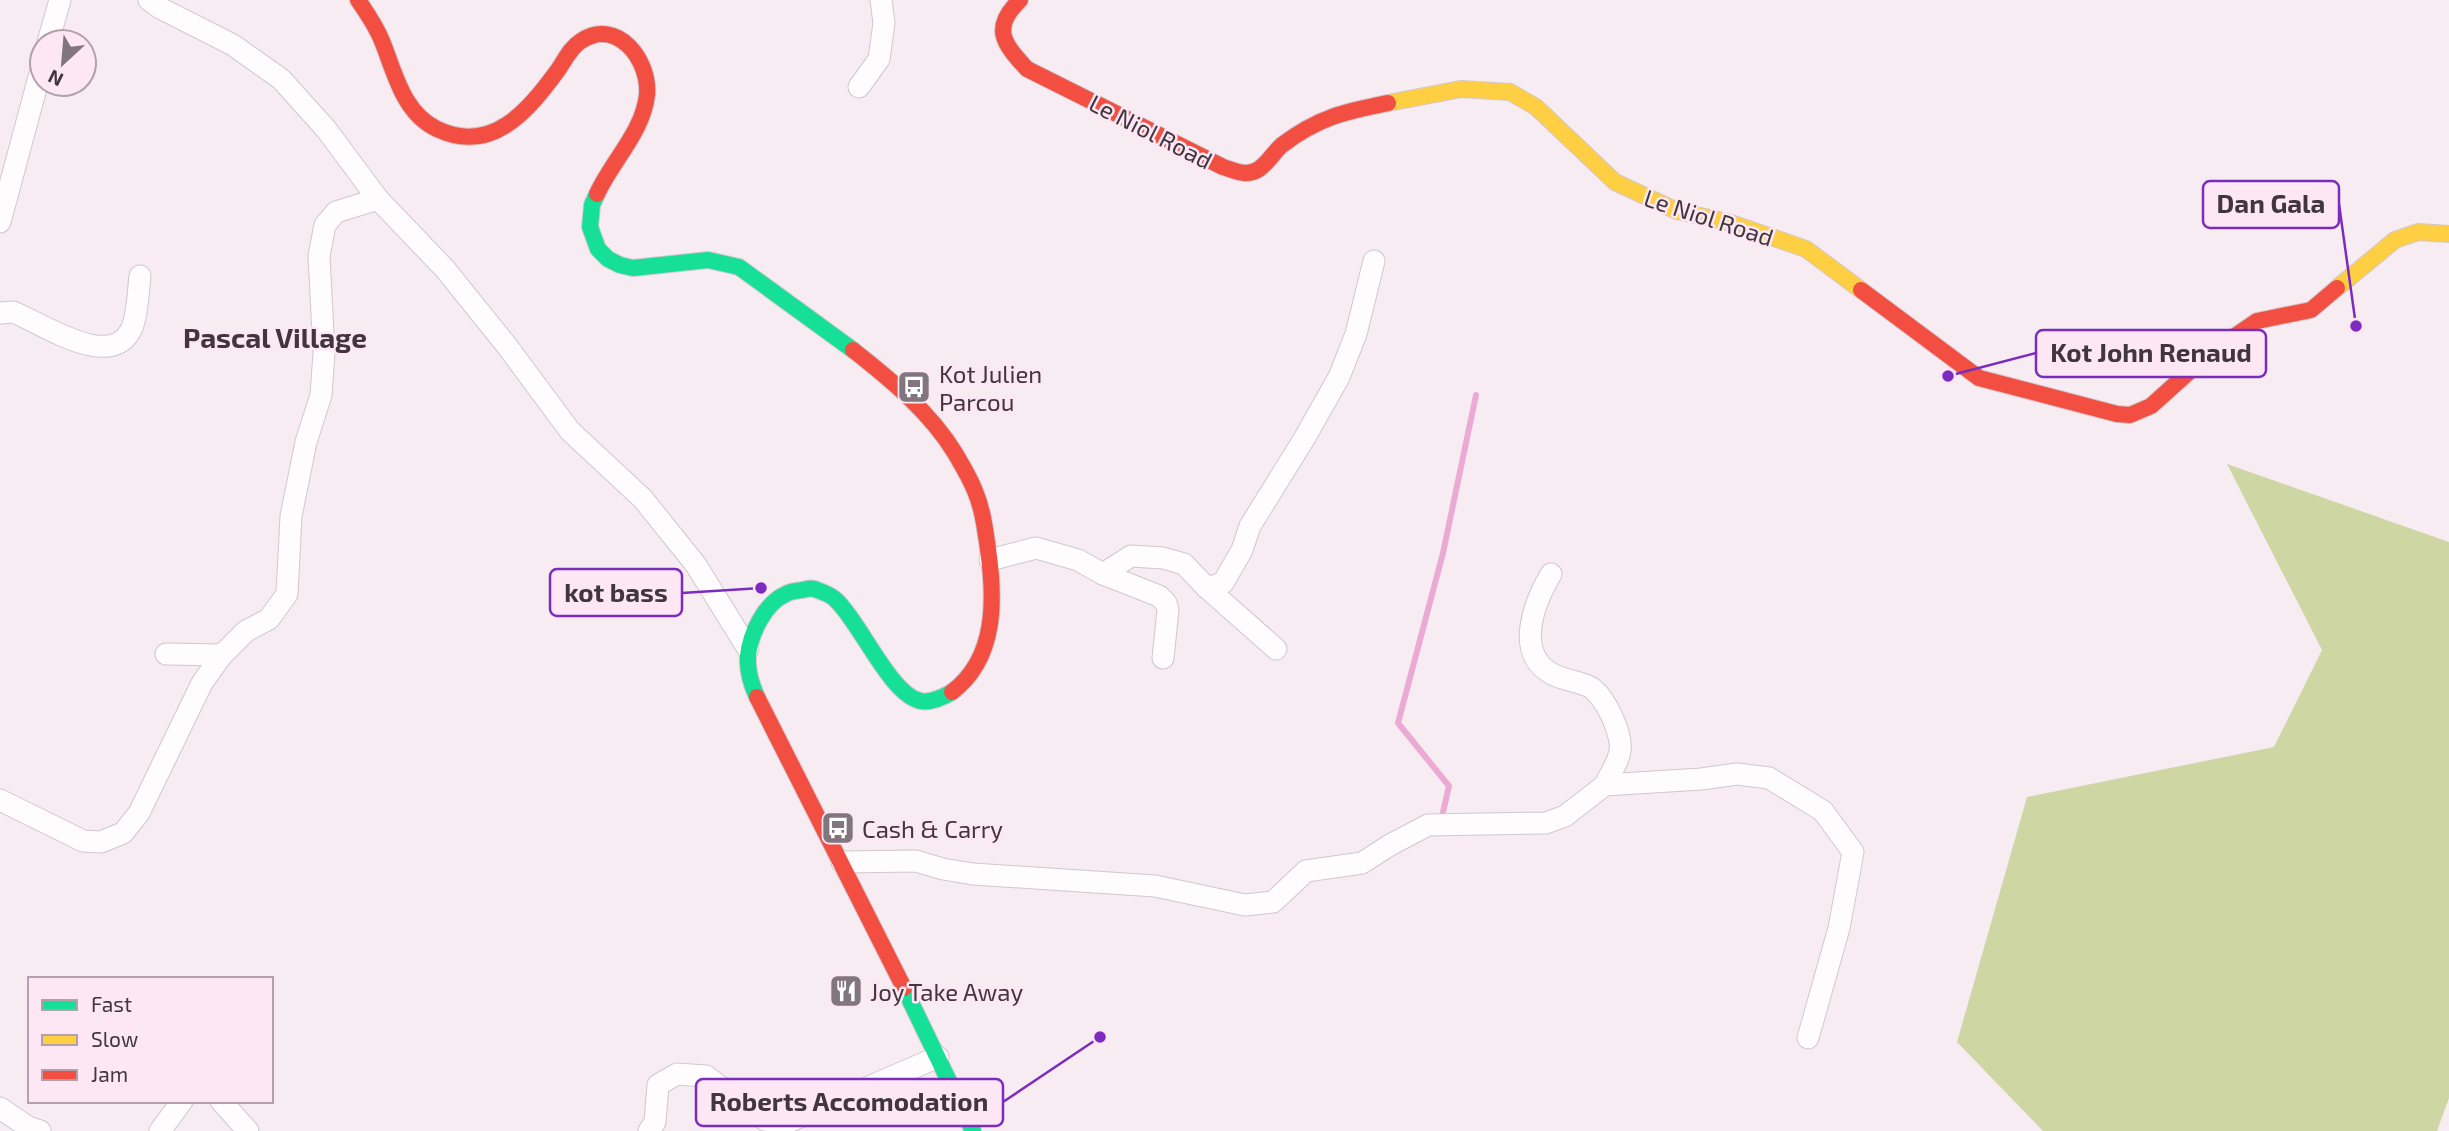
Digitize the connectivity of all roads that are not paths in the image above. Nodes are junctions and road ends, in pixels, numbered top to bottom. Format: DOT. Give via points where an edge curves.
graph roads {
  1 [pos="60,0"];
  2 [pos="149,0"];
  3 [pos="358,0"];
  4 [pos="881,0"];
  5 [pos="1020,0"];
  6 [pos="52,28"];
  7 [pos="859,86"];
  8 [pos="33,98"];
  9 [pos="378,199"];
  10 [pos="0,222"];
  11 [pos="2449,234"];
  12 [pos="1374,261"];
  13 [pos="140,276"];
  14 [pos="0,313"];
  15 [pos="990,560"];
  16 [pos="1103,575"];
  17 [pos="1551,575"];
  18 [pos="1207,588"];
  19 [pos="748,649"];
  20 [pos="1276,649"];
  21 [pos="166,654"];
  22 [pos="222,654"];
  23 [pos="1163,658"];
  24 [pos="1605,785"];
  25 [pos="0,800"];
  26 [pos="842,862"];
  27 [pos="1808,1038"];
  28 [pos="938,1057"];
  29 [pos="181,1103"];
  30 [pos="223,1103"];
  31 [pos="0,1108"];
  32 [pos="40,1131"];
  33 [pos="160,1131"];
  34 [pos="248,1131"];
  35 [pos="649,1131"];
  36 [pos="973,1131"];
  1 -- 6 [label="street"];
  2 -- 9 [label="street" via="233,45 281,79 326,129"];
  3 -- 15 [label="main road" via="377,29 410,109 440,131 460,137 482,138 523,113 572,49 586,38 612,35 624,41 646,74 645,108 591,209 589,221 599,250 618,265 634,269 705,260 744,269 867,362 918,407 956,456 980,506"];
  4 -- 7 [label="street" via="884,23 879,59"];
  5 -- 11 [label="main road, Le Niol Road" via="1006,12 1002,28 1005,46 1027,69 1242,174 1259,169 1303,129 1337,113 1461,89 1510,92 1536,107 1615,182 1677,211 1728,222 1806,249 1979,378 2117,414 2130,415 2151,406 2210,353 2257,321 2311,310 2395,240 2418,232"];
  8 -- 10 [label="street"];
  9 -- 19 [label="street" via="453,278 570,431 643,499 696,565"];
  9 -- 22 [label="street" via="337,212 325,225 319,256 324,353 321,395 290,516 287,594 269,619 246,631"];
  12 -- 18 [label="street" via="1356,334 1339,377 1250,526 1223,583"];
  13 -- 14 [label="street" via="133,325 118,343 104,348 85,345 13,312"];
  15 -- 16 [label="street" via="1036,548"];
  15 -- 19 [label="main road" via="991,623 982,652 961,687 935,702 904,692 849,612 822,590 799,588 777,600 763,614"];
  16 -- 18 [label="street" via="1131,556 1163,558 1184,564"];
  16 -- 23 [label="street" via="1159,596 1166,603"];
  17 -- 24 [label="street" via="1539,594 1529,631 1535,658 1551,674 1589,686 1600,695 1621,748"];
  18 -- 20 [label="street"];
  19 -- 26 [label="main road" via="748,672 767,720"];
  21 -- 22 [label="street"];
  22 -- 25 [label="street" via="202,683 139,813 123,833 101,842 83,841"];
  24 -- 26 [label="street" via="1565,816 1546,823 1428,825 1362,863 1306,871 1273,902 1245,905 1155,886 973,874 916,861"];
  24 -- 27 [label="street" via="1748,775 1769,778 1823,811 1853,852 1839,929"];
  26 -- 28 [label="main road"];
  28 -- 35 [label="street" via="786,1123 765,1120 706,1076 677,1074 658,1085 655,1122"];
  28 -- 36 [label="main road"];
  29 -- 33 [label="street"];
  30 -- 34 [label="street"];
  31 -- 32 [label="street"];
}
